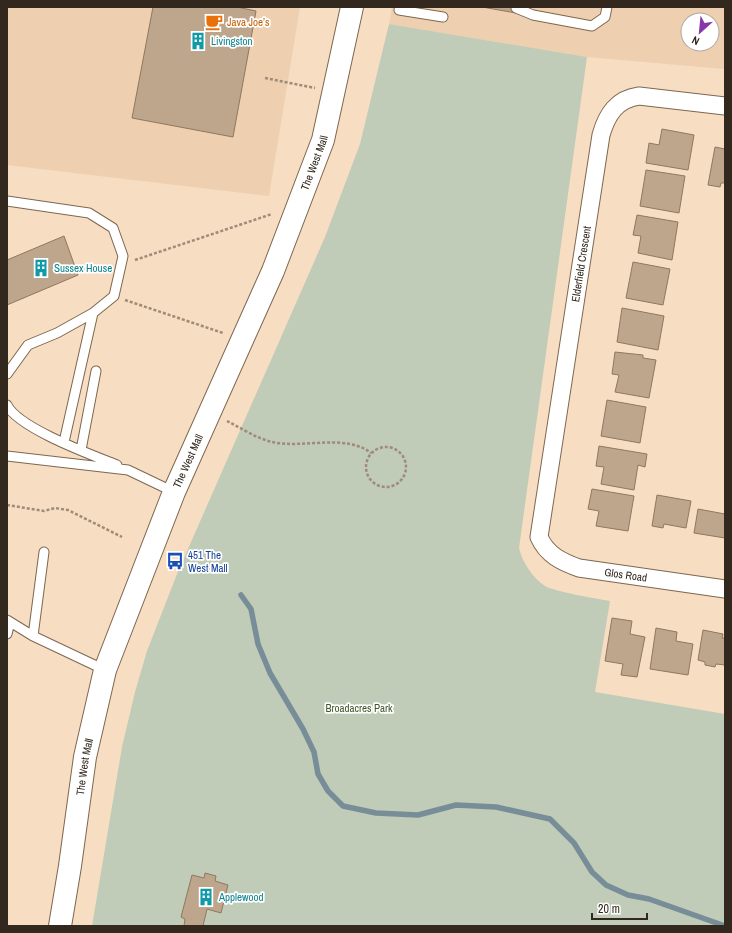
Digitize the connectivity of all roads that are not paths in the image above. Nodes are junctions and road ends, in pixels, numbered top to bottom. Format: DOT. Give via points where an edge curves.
graph roads {
  1 [pos="352,7"];
  2 [pos="400,7"];
  3 [pos="607,7"];
  4 [pos="516,8"];
  5 [pos="443,17"];
  6 [pos="725,106"];
  7 [pos="7,201"];
  8 [pos="93,313"];
  9 [pos="96,371"];
  10 [pos="7,374"];
  11 [pos="7,404"];
  12 [pos="64,442"];
  13 [pos="81,450"];
  14 [pos="7,456"];
  15 [pos="128,470"];
  16 [pos="174,492"];
  17 [pos="540,537"];
  18 [pos="44,552"];
  19 [pos="725,589"];
  20 [pos="9,621"];
  21 [pos="7,634"];
  22 [pos="33,636"];
  23 [pos="105,670"];
  24 [pos="60,926"];
  1 -- 16 [label="main road, The West Mall" via="323,140 273,271"];
  2 -- 5 [label="lane" via="399,10"];
  3 -- 4 [label="lane" via="605,17 592,26 532,15"];
  6 -- 17 [label="street, Elderfield Crescent" via="639,96 617,105 605,122"];
  7 -- 8 [label="lane" via="89,213 113,228 123,256 114,296"];
  8 -- 10 [label="lane" via="57,333 28,345"];
  8 -- 12 [label="lane"];
  9 -- 13 [label="lane"];
  11 -- 12 [label="lane" via="10,412 23,421"];
  12 -- 13 [label="lane"];
  13 -- 15 [label="lane"];
  14 -- 15 [label="lane"];
  15 -- 16 [label="lane"];
  16 -- 23 [label="main road, The West Mall"];
  17 -- 19 [label="street, Glos Road" via="542,545 550,554 579,568"];
  18 -- 22 [label="lane"];
  20 -- 21 [label="lane"];
  20 -- 22 [label="lane"];
  22 -- 23 [label="lane"];
  23 -- 24 [label="main road, The West Mall" via="85,756"];
}
